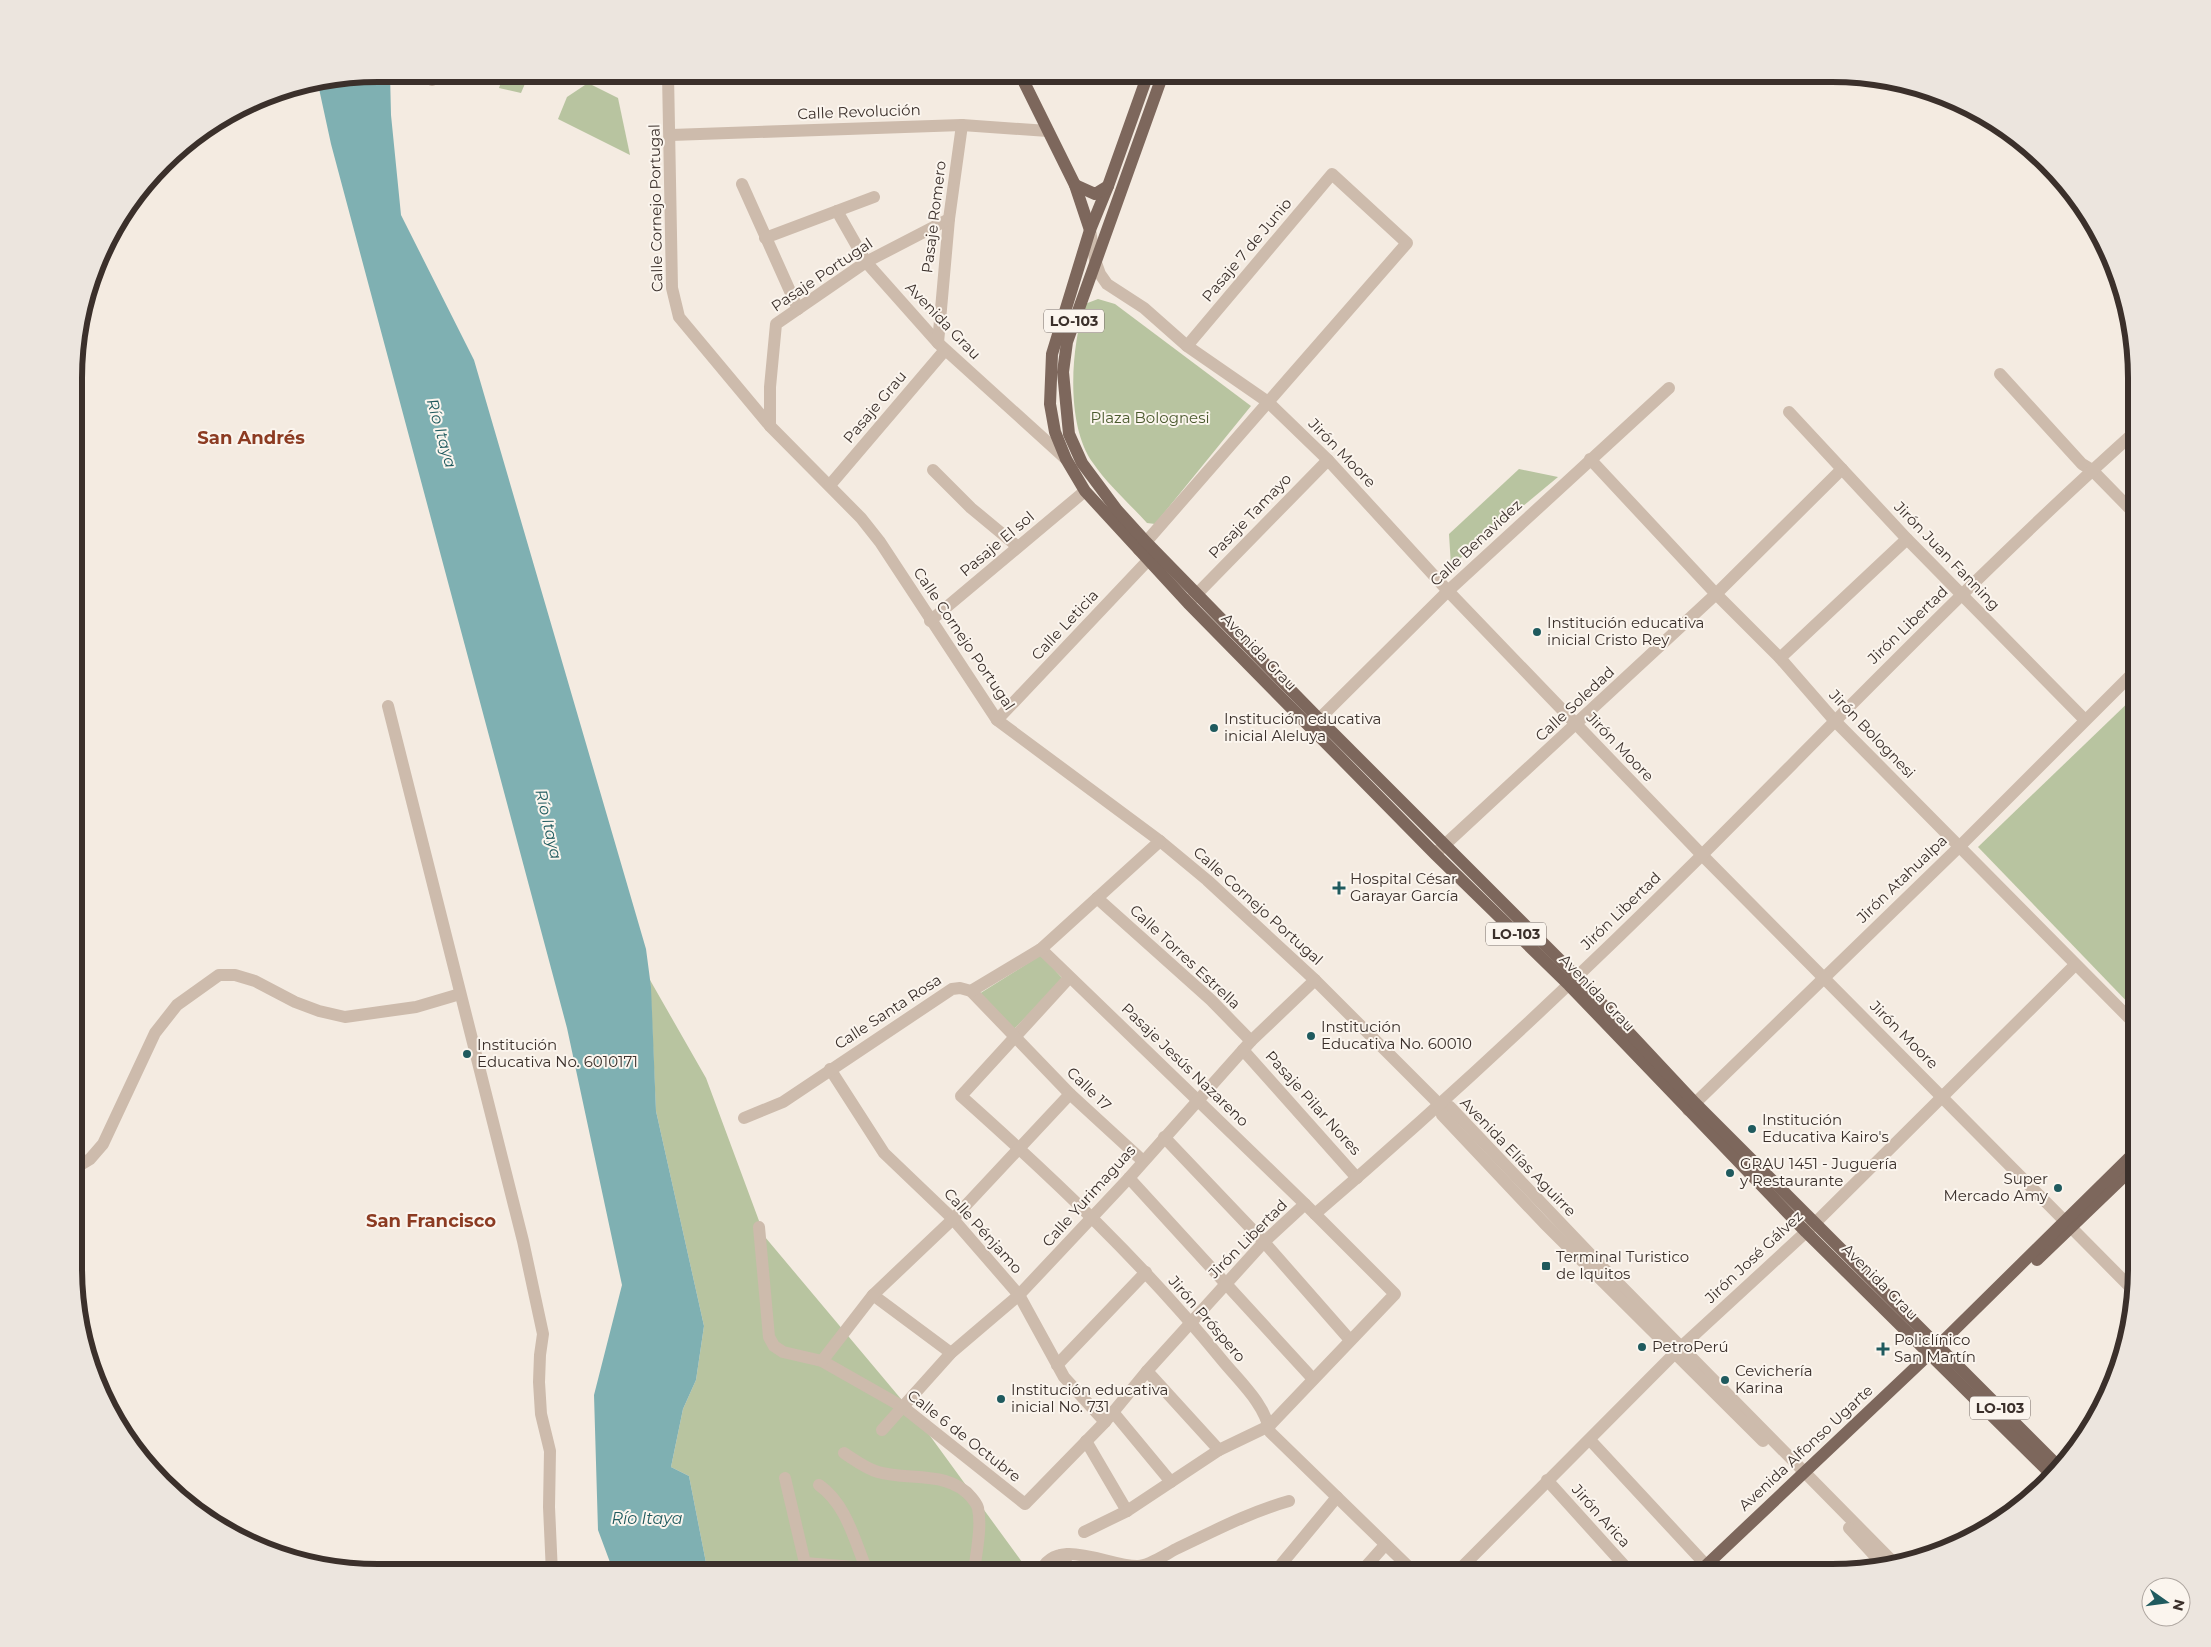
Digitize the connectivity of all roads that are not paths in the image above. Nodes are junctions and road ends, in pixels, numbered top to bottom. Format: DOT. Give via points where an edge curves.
graph roads {
  1 [pos="668,83"];
  2 [pos="1024,83"];
  3 [pos="1145,83"];
  4 [pos="1160,83"];
  5 [pos="962,125"];
  6 [pos="1048,132"];
  7 [pos="671,135"];
  8 [pos="742,184"];
  9 [pos="1075,185"];
  10 [pos="1108,186"];
  11 [pos="874,197"];
  12 [pos="836,212"];
  13 [pos="949,220"];
  14 [pos="1090,230"];
  15 [pos="765,238"];
  16 [pos="1095,260"];
  17 [pos="866,262"];
  18 [pos="798,309"];
  19 [pos="1187,346"];
  20 [pos="941,347"];
  21 [pos="2000,374"];
  22 [pos="1669,388"];
  23 [pos="1268,402"];
  24 [pos="1789,412"];
  25 [pos="770,426"];
  26 [pos="2128,438"];
  27 [pos="1066,459"];
  28 [pos="1590,459"];
  29 [pos="1328,460"];
  30 [pos="933,470"];
  31 [pos="1842,470"];
  32 [pos="2092,470"];
  33 [pos="830,485"];
  34 [pos="1085,491"];
  35 [pos="2128,507"];
  36 [pos="1906,540"];
  37 [pos="1142,546"];
  38 [pos="1018,547"];
  39 [pos="1152,556"];
  40 [pos="1448,591"];
  41 [pos="1716,594"];
  42 [pos="1962,596"];
  43 [pos="1192,599"];
  44 [pos="930,621"];
  45 [pos="1780,658"];
  46 [pos="2128,678"];
  47 [pos="388,706"];
  48 [pos="997,720"];
  49 [pos="1834,720"];
  50 [pos="2084,720"];
  51 [pos="1314,723"];
  52 [pos="1576,725"];
  53 [pos="1160,841"];
  54 [pos="1959,847"];
  55 [pos="1440,850"];
  56 [pos="1702,855"];
  57 [pos="1097,898"];
  58 [pos="1041,949"];
  59 [pos="2075,965"];
  60 [pos="1823,977"];
  61 [pos="1069,978"];
  62 [pos="1316,980"];
  63 [pos="1573,981"];
  64 [pos="971,991"];
  65 [pos="460,994"];
  66 [pos="2128,1017"];
  67 [pos="1015,1038"];
  68 [pos="1247,1045"];
  69 [pos="830,1069"];
  70 [pos="1070,1094"];
  71 [pos="1942,1097"];
  72 [pos="1198,1098"];
  73 [pos="1440,1105"];
  74 [pos="1691,1107"];
  75 [pos="744,1118"];
  76 [pos="1164,1137"];
  77 [pos="1020,1148"];
  78 [pos="2128,1160"];
  79 [pos="1143,1161"];
  80 [pos="82,1164"];
  81 [pos="2128,1172"];
  82 [pos="1129,1178"];
  83 [pos="1357,1178"];
  84 [pos="1306,1204"];
  85 [pos="1315,1214"];
  86 [pos="1093,1217"];
  87 [pos="953,1219"];
  88 [pos="1814,1222"];
  89 [pos="2068,1223"];
  90 [pos="759,1227"];
  91 [pos="1806,1232"];
  92 [pos="1264,1242"];
  93 [pos="1146,1272"];
  94 [pos="1225,1285"];
  95 [pos="2128,1285"];
  96 [pos="873,1295"];
  97 [pos="1019,1295"];
  98 [pos="1192,1323"];
  99 [pos="1350,1340"];
  100 [pos="1934,1350"];
  101 [pos="1677,1351"];
  102 [pos="951,1353"];
  103 [pos="822,1361"];
  104 [pos="1057,1365"];
  105 [pos="1147,1371"];
  106 [pos="1313,1379"];
  107 [pos="903,1407"];
  108 [pos="1113,1412"];
  109 [pos="1105,1422"];
  110 [pos="1269,1426"];
  111 [pos="882,1430"];
  112 [pos="1590,1440"];
  113 [pos="1086,1441"];
  114 [pos="1219,1450"];
  115 [pos="844,1453"];
  116 [pos="2056,1463"];
  117 [pos="2048,1471"];
  118 [pos="1802,1474"];
  119 [pos="785,1478"];
  120 [pos="1547,1480"];
  121 [pos="1171,1482"];
  122 [pos="819,1485"];
  123 [pos="1337,1497"];
  124 [pos="1289,1500"];
  125 [pos="1025,1504"];
  126 [pos="1127,1511"];
  127 [pos="1084,1532"];
  128 [pos="1385,1545"];
  129 [pos="1061,1555"];
  130 [pos="1890,1559"];
  131 [pos="1879,1561"];
  132 [pos="552,1564"];
  133 [pos="804,1564"];
  134 [pos="869,1564"];
  135 [pos="975,1564"];
  136 [pos="1044,1564"];
  137 [pos="1067,1564"];
  138 [pos="1130,1564"];
  139 [pos="1144,1564"];
  140 [pos="1281,1564"];
  141 [pos="1368,1564"];
  142 [pos="1405,1564"];
  143 [pos="1465,1564"];
  144 [pos="1624,1564"];
  145 [pos="1698,1564"];
  146 [pos="1707,1564"];
  1 -- 7 [label="street, Calle Cornejo Portugal"];
  2 -- 6 [label="main road"];
  3 -- 10 [label="main road, LO-103"];
  4 -- 16 [label="main road, LO-103"];
  5 -- 6 [label="street, Calle Revolución"];
  5 -- 7 [label="street, Calle Revolución"];
  5 -- 13 [label="street, Pasaje Romero"];
  6 -- 9 [label="main road"];
  7 -- 25 [label="street, Calle Cornejo Portugal" via="674,304 679,317"];
  8 -- 15 [label="street"];
  9 -- 10 [label="main road" via="1095,194"];
  9 -- 14 [label="main road"];
  10 -- 14 [label="main road, LO-103"];
  11 -- 12 [label="street"];
  12 -- 15 [label="street"];
  12 -- 17 [label="street, Avenida Grau"];
  13 -- 17 [label="street, Pasaje Portugal"];
  13 -- 20 [label="street, Pasaje Romero"];
  14 -- 16 [label="street, Jirón Moore"];
  14 -- 27 [label="main road, Avenida Grau / LO-103" via="1052,354 1050,404 1055,432"];
  15 -- 18 [label="street"];
  16 -- 19 [label="street, Jirón Moore" via="1107,284 1156,316"];
  16 -- 37 [label="main road, LO-103" via="1067,342 1063,372 1069,434 1082,464"];
  17 -- 18 [label="street, Pasaje Portugal"];
  17 -- 20 [label="street, Avenida Grau"];
  18 -- 25 [label="street, Pasaje Portugal" via="776,324 774,329"];
  19 -- 23 [label="street, Jirón Moore"];
  19 -- 23 [label="street, Pasaje 7 de Junio" via="1332,174 1407,243"];
  20 -- 27 [label="street, Avenida Grau"];
  20 -- 33 [label="street, Pasaje Grau"];
  21 -- 32 [label="street" via="2082,464"];
  22 -- 28 [label="street, Calle Benavidez"];
  23 -- 29 [label="street, Jirón Moore"];
  23 -- 37 [label="street"];
  24 -- 31 [label="street, Jirón Juan Fanning"];
  25 -- 33 [label="street, Calle Cornejo Portugal"];
  26 -- 32 [label="street, Jirón Libertad"];
  27 -- 34 [label="main road, Avenida Grau / LO-103"];
  28 -- 40 [label="street, Calle Benavidez"];
  28 -- 41 [label="street, Jirón Bolognesi"];
  29 -- 40 [label="street, Jirón Moore"];
  29 -- 43 [label="street, Pasaje Tamayo"];
  30 -- 38 [label="street" via="964,502"];
  31 -- 36 [label="street, Jirón Juan Fanning"];
  31 -- 41 [label="street, Calle Soledad"];
  32 -- 35 [label="street"];
  32 -- 42 [label="street, Jirón Libertad"];
  33 -- 44 [label="street, Calle Cornejo Portugal" via="880,542"];
  34 -- 37 [label="main road, Avenida Grau / LO-103"];
  34 -- 38 [label="street, Pasaje El sol"];
  36 -- 42 [label="street, Jirón Juan Fanning"];
  36 -- 45 [label="street"];
  37 -- 39 [label="main road, LO-103"];
  38 -- 44 [label="street, Pasaje El sol"];
  39 -- 43 [label="main road, Avenida Grau / LO-103"];
  39 -- 48 [label="street, Calle Leticia"];
  40 -- 51 [label="street, Calle Benavidez"];
  40 -- 52 [label="street, Jirón Moore"];
  41 -- 45 [label="street, Jirón Bolognesi"];
  41 -- 52 [label="street, Calle Soledad"];
  42 -- 49 [label="street, Jirón Libertad"];
  42 -- 50 [label="street, Jirón Juan Fanning"];
  43 -- 51 [label="main road, Avenida Grau / LO-103"];
  44 -- 48 [label="street, Calle Cornejo Portugal"];
  45 -- 49 [label="street, Jirón Bolognesi"];
  46 -- 50 [label="street, Jirón Atahualpa"];
  47 -- 65 [label="street"];
  48 -- 53 [label="street, Calle Cornejo Portugal"];
  49 -- 54 [label="street, Jirón Bolognesi"];
  49 -- 56 [label="street, Jirón Libertad"];
  50 -- 54 [label="street, Jirón Atahualpa"];
  51 -- 55 [label="main road, Avenida Grau / LO-103"];
  52 -- 55 [label="street, Calle Soledad"];
  52 -- 56 [label="street, Jirón Moore"];
  53 -- 57 [label="street, Calle Santa Rosa"];
  53 -- 62 [label="street, Calle Cornejo Portugal"];
  54 -- 59 [label="street, Jirón Bolognesi"];
  54 -- 60 [label="street, Jirón Atahualpa"];
  55 -- 63 [label="main road, Avenida Grau / LO-103"];
  56 -- 60 [label="street, Jirón Moore"];
  56 -- 63 [label="street, Jirón Libertad"];
  57 -- 58 [label="street, Calle Santa Rosa"];
  57 -- 68 [label="street, Calle Torres Estrella" via="1211,1000"];
  58 -- 61 [label="street, Pasaje Jesús Nazareno"];
  58 -- 64 [label="street, Calle Santa Rosa"];
  59 -- 66 [label="street, Jirón Bolognesi"];
  59 -- 71 [label="street, Jirón José Gálvez"];
  60 -- 71 [label="street, Jirón Moore"];
  60 -- 74 [label="street, Jirón Atahualpa"];
  61 -- 67 [label="street"];
  61 -- 72 [label="street, Pasaje Jesús Nazareno"];
  62 -- 68 [label="street, Calle Yurimaguas"];
  62 -- 73 [label="street, Calle Cornejo Portugal"];
  63 -- 73 [label="street, Jirón Libertad"];
  63 -- 74 [label="main road, Avenida Grau / LO-103"];
  64 -- 67 [label="street, Calle 17"];
  64 -- 69 [label="street, Calle Santa Rosa" via="952,989"];
  65 -- 80 [label="street" via="416,1007 345,1017 295,1002 255,981 235,975 219,975 177,1005 155,1033 104,1144"];
  65 -- 132 [label="street" via="523,1241 543,1334 539,1382 541,1414 550,1451"];
  67 -- 70 [label="street, Calle 17"];
  67 -- 77 [label="street, Jirón Próspero" via="961,1096"];
  68 -- 72 [label="street, Calle Yurimaguas"];
  68 -- 83 [label="street, Pasaje Pilar Nores"];
  69 -- 75 [label="street, Calle Santa Rosa" via="784,1102"];
  69 -- 87 [label="street, Calle Pénjamo" via="884,1153"];
  70 -- 77 [label="street"];
  70 -- 79 [label="street, Calle 17"];
  71 -- 88 [label="street, Jirón José Gálvez"];
  71 -- 89 [label="street, Jirón Moore"];
  72 -- 76 [label="street, Calle Yurimaguas"];
  72 -- 84 [label="street, Pasaje Jesús Nazareno"];
  73 -- 83 [label="street, Jirón Libertad"];
  73 -- 101 [label="street, Avenida Elías Aguirre" via="1450,1107 1566,1237"];
  74 -- 88 [label="main road, Avenida Grau / LO-103"];
  74 -- 91 [label="main road, Avenida Grau / LO-103"];
  76 -- 79 [label="street, Calle Yurimaguas"];
  76 -- 92 [label="street"];
  77 -- 86 [label="street, Jirón Próspero"];
  77 -- 87 [label="street"];
  78 -- 89 [label="main road, Avenida Alfonso Ugarte"];
  79 -- 82 [label="street, Calle Yurimaguas"];
  81 -- 89 [label="main road, Avenida Alfonso Ugarte"];
  82 -- 86 [label="street, Calle Yurimaguas"];
  82 -- 94 [label="street"];
  83 -- 85 [label="street, Jirón Libertad"];
  84 -- 85 [label="street, Jirón Libertad"];
  84 -- 92 [label="street, Jirón Libertad"];
  85 -- 99 [label="street" via="1395,1294"];
  86 -- 93 [label="street, Jirón Próspero"];
  86 -- 97 [label="street, Calle Yurimaguas"];
  87 -- 96 [label="street"];
  87 -- 97 [label="street, Calle Pénjamo"];
  88 -- 91 [label="street, Jirón José Gálvez"];
  88 -- 100 [label="main road, Avenida Grau / LO-103"];
  89 -- 95 [label="street, Jirón Moore"];
  89 -- 100 [label="main road, Avenida Alfonso Ugarte" via="1961,1334"];
  90 -- 103 [label="street, Calle 6 de Octubre" via="769,1337 783,1352"];
  91 -- 100 [label="main road, Avenida Grau / LO-103"];
  91 -- 101 [label="street, Jirón José Gálvez"];
  92 -- 94 [label="street, Jirón Libertad"];
  92 -- 99 [label="street"];
  93 -- 98 [label="street, Jirón Próspero"];
  93 -- 104 [label="street"];
  94 -- 98 [label="street, Jirón Libertad"];
  94 -- 106 [label="street"];
  96 -- 102 [label="street"];
  96 -- 103 [label="street"];
  97 -- 102 [label="street, Calle Yurimaguas"];
  97 -- 104 [label="street, Calle Pénjamo"];
  98 -- 105 [label="street, Jirón Libertad"];
  98 -- 110 [label="street, Jirón Próspero" via="1264,1412"];
  99 -- 106 [label="street"];
  100 -- 116 [label="main road, Avenida Grau / LO-103"];
  100 -- 117 [label="main road, Avenida Grau / LO-103"];
  100 -- 118 [label="main road, Avenida Alfonso Ugarte"];
  101 -- 112 [label="street, Jirón José Gálvez"];
  101 -- 118 [label="street, Avenida Elías Aguirre"];
  102 -- 107 [label="street, Calle Yurimaguas"];
  103 -- 107 [label="street, Calle 6 de Octubre"];
  104 -- 109 [label="street, Calle Pénjamo"];
  105 -- 108 [label="street, Jirón Libertad"];
  105 -- 114 [label="street"];
  106 -- 110 [label="street"];
  107 -- 111 [label="street, Calle Yurimaguas"];
  107 -- 125 [label="street, Calle 6 de Octubre"];
  108 -- 109 [label="street, Jirón Libertad"];
  108 -- 121 [label="street"];
  109 -- 113 [label="street, Jirón Libertad"];
  110 -- 114 [label="street"];
  110 -- 123 [label="street, Jirón Próspero" via="1270,1432"];
  112 -- 120 [label="street, Jirón José Gálvez"];
  112 -- 145 [label="street"];
  113 -- 125 [label="street, Jirón Libertad"];
  113 -- 126 [label="street"];
  114 -- 121 [label="street"];
  115 -- 135 [label="street" via="879,1472 947,1481 967,1492 978,1506"];
  118 -- 130 [label="street, Avenida Elías Aguirre"];
  118 -- 131 [label="street, Avenida Elías Aguirre"];
  118 -- 146 [label="main road, Avenida Alfonso Ugarte"];
  119 -- 133 [label="street"];
  120 -- 143 [label="street, Jirón José Gálvez"];
  120 -- 144 [label="street, Jirón Arica"];
  121 -- 126 [label="street"];
  122 -- 134 [label="street" via="831,1494 846,1517"];
  123 -- 128 [label="street, Jirón Próspero"];
  123 -- 140 [label="street"];
  124 -- 139 [label="street" via="1260,1509"];
  126 -- 127 [label="street"];
  128 -- 141 [label="street"];
  128 -- 142 [label="street, Jirón Próspero"];
  129 -- 136 [label="street"];
  129 -- 137 [label="street"];
  129 -- 138 [label="street" via="1092,1556"];
}
